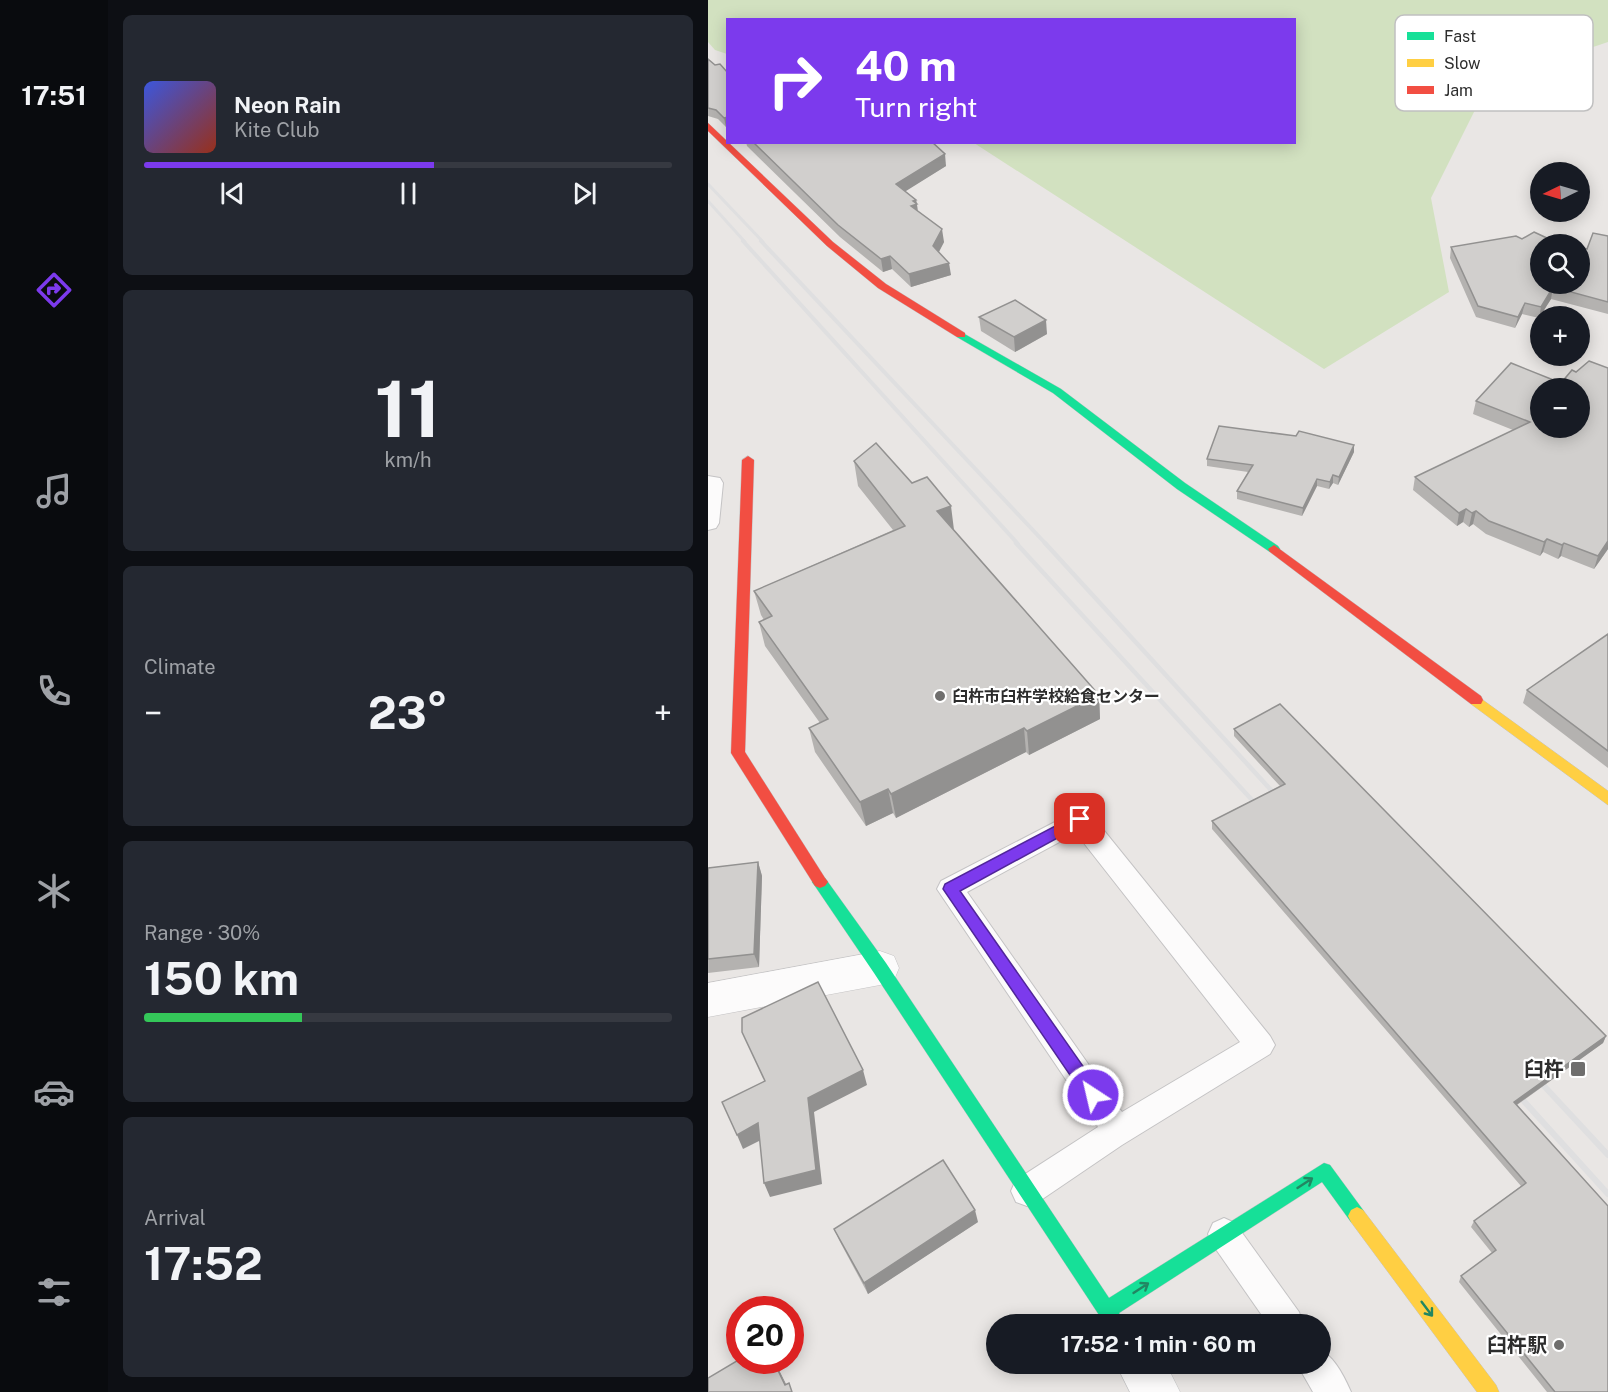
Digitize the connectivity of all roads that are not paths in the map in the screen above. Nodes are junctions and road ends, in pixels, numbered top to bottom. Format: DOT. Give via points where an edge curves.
graph roads {
  1 [pos="708,126"];
  2 [pos="726,143"];
  3 [pos="727,144"];
  4 [pos="748,460"];
  5 [pos="708,483"];
  6 [pos="708,523"];
  7 [pos="1608,799"];
  8 [pos="880,968"];
  9 [pos="708,1000"];
  10 [pos="1119,1132"];
  11 [pos="1027,1191"];
  12 [pos="1224,1234"];
  13 [pos="1106,1310"];
  14 [pos="1109,1314"];
  15 [pos="1280,1314"];
  16 [pos="1145,1374"];
  17 [pos="1321,1374"];
  18 [pos="1157,1392"];
  19 [pos="1334,1392"];
  20 [pos="1489,1392"];
  1 -- 2 [label="street"];
  3 -- 7 [label="street" via="830,244 882,286 1057,391 1181,486 1289,559"];
  4 -- 8 [label="street" via="738,753"];
  5 -- 6 [label="lane" via="713,483"];
  8 -- 9 [label="street"];
  8 -- 11 [label="street"];
  10 -- 10 [label="lane" via="1260,1045 1080,819 950,889"];
  10 -- 11 [label="lane"];
  11 -- 13 [label="street"];
  13 -- 12 [label="street, one-way"];
  12 -- 15 [label="lane"];
  12 -- 20 [label="street, one-way" via="1324,1171"];
  13 -- 14 [label="street"];
  16 -- 18 [label="street"];
  17 -- 19 [label="lane"];
}
